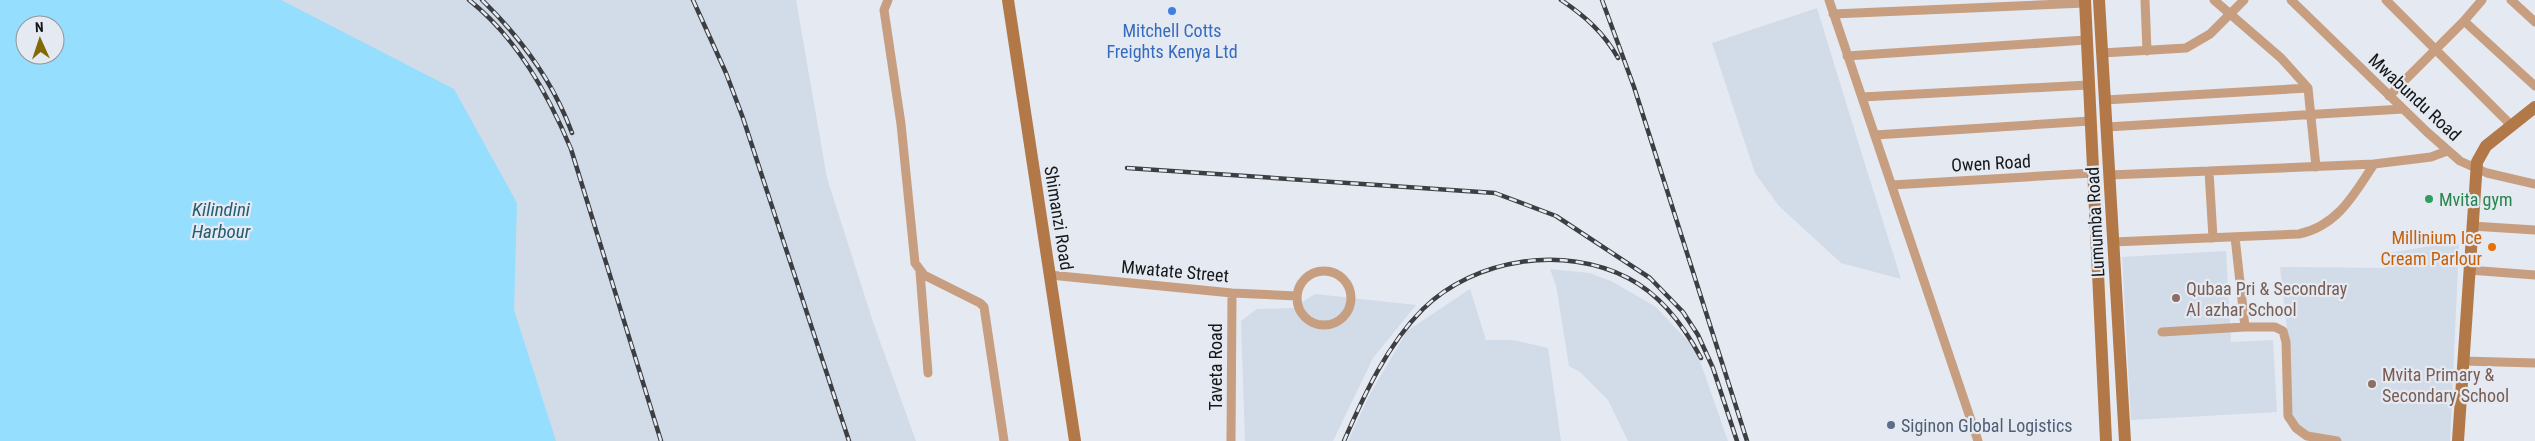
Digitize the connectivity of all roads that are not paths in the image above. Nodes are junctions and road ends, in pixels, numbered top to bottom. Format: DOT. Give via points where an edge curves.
graph roads {
  1 [pos="888,0"];
  2 [pos="1008,0"];
  3 [pos="1829,0"];
  4 [pos="2099,0"];
  5 [pos="2145,0"];
  6 [pos="2214,0"];
  7 [pos="2244,0"];
  8 [pos="2291,0"];
  9 [pos="2386,0"];
  10 [pos="2482,0"];
  11 [pos="2511,0"];
  12 [pos="2085,1"];
  13 [pos="1961,4"];
  14 [pos="1833,14"];
  15 [pos="2230,15"];
  16 [pos="2464,21"];
  17 [pos="2535,22"];
  18 [pos="2086,40"];
  19 [pos="2436,49"];
  20 [pos="2147,51"];
  21 [pos="2102,52"];
  22 [pos="1847,56"];
  23 [pos="2088,85"];
  24 [pos="2535,86"];
  25 [pos="2308,88"];
  26 [pos="2389,96"];
  27 [pos="1862,97"];
  28 [pos="2105,100"];
  29 [pos="2535,107"];
  30 [pos="2403,109"];
  31 [pos="2311,116"];
  32 [pos="2090,120"];
  33 [pos="2512,126"];
  34 [pos="2107,127"];
  35 [pos="1875,135"];
  36 [pos="2447,151"];
  37 [pos="2374,164"];
  38 [pos="2316,167"];
  39 [pos="2476,169"];
  40 [pos="2209,170"];
  41 [pos="2092,173"];
  42 [pos="2109,175"];
  43 [pos="2534,183"];
  44 [pos="1892,185"];
  45 [pos="2112,218"];
  46 [pos="2095,219"];
  47 [pos="2472,226"];
  48 [pos="2535,230"];
  49 [pos="2235,237"];
  50 [pos="2213,238"];
  51 [pos="2113,242"];
  52 [pos="2469,270"];
  53 [pos="920,272"];
  54 [pos="1050,275"];
  55 [pos="2535,275"];
  56 [pos="1232,293"];
  57 [pos="1297,296"];
  58 [pos="2245,327"];
  59 [pos="2162,332"];
  60 [pos="2463,361"];
  61 [pos="2535,363"];
  62 [pos="928,374"];
  63 [pos="1004,441"];
  64 [pos="1075,441"];
  65 [pos="1231,441"];
  66 [pos="1978,441"];
  67 [pos="2106,441"];
  68 [pos="2125,441"];
  69 [pos="2337,441"];
  70 [pos="2458,441"];
  1 -- 53 [label="street" via="884,10 915,263"];
  2 -- 54 [label="main road, Shimanzi Road"];
  3 -- 14 [label="street"];
  4 -- 21 [label="main road, Lumumba Road"];
  5 -- 20 [label="street"];
  6 -- 15 [label="street"];
  7 -- 15 [label="street"];
  8 -- 26 [label="street, Mwabundu Road"];
  9 -- 19 [label="street"];
  10 -- 16 [label="street"];
  11 -- 17 [label="street"];
  12 -- 13 [label="street"];
  12 -- 18 [label="main road, Lumumba Road"];
  13 -- 14 [label="street"];
  14 -- 22 [label="street"];
  15 -- 20 [label="street" via="2210,34 2186,48"];
  15 -- 25 [label="street" via="2281,58"];
  16 -- 19 [label="street"];
  16 -- 24 [label="street"];
  18 -- 22 [label="street"];
  18 -- 23 [label="main road, Lumumba Road"];
  19 -- 26 [label="street"];
  19 -- 33 [label="street"];
  20 -- 21 [label="street"];
  21 -- 28 [label="main road, Lumumba Road"];
  22 -- 27 [label="street"];
  23 -- 27 [label="street"];
  23 -- 32 [label="main road, Lumumba Road"];
  25 -- 28 [label="street"];
  25 -- 31 [label="street"];
  26 -- 30 [label="street, Mwabundu Road"];
  27 -- 35 [label="street"];
  28 -- 34 [label="main road, Lumumba Road"];
  29 -- 33 [label="main road"];
  30 -- 31 [label="street"];
  30 -- 36 [label="street, Mwabundu Road"];
  31 -- 34 [label="street"];
  31 -- 38 [label="street"];
  32 -- 35 [label="street"];
  32 -- 41 [label="main road, Lumumba Road"];
  33 -- 39 [label="main road" via="2486,146"];
  34 -- 42 [label="main road, Lumumba Road"];
  35 -- 44 [label="street"];
  36 -- 37 [label="street" via="2431,157"];
  36 -- 39 [label="street, Mwabundu Road"];
  37 -- 38 [label="street"];
  37 -- 49 [label="street" via="2337,216 2312,231"];
  38 -- 40 [label="street"];
  39 -- 43 [label="street, Mwabundu Road"];
  39 -- 47 [label="main road"];
  40 -- 42 [label="street"];
  40 -- 50 [label="street"];
  41 -- 44 [label="street, Owen Road"];
  41 -- 46 [label="main road, Lumumba Road"];
  42 -- 45 [label="main road, Lumumba Road"];
  44 -- 66 [label="street"];
  45 -- 46 [label="main road"];
  45 -- 51 [label="main road, Lumumba Road"];
  46 -- 67 [label="main road, Lumumba Road"];
  47 -- 48 [label="street"];
  47 -- 52 [label="main road"];
  49 -- 50 [label="street"];
  49 -- 58 [label="street"];
  50 -- 51 [label="street"];
  51 -- 68 [label="main road, Lumumba Road"];
  52 -- 55 [label="street"];
  52 -- 60 [label="main road"];
  53 -- 62 [label="street"];
  53 -- 63 [label="street" via="984,307"];
  54 -- 56 [label="street, Mwatate Street"];
  54 -- 64 [label="main road, Shimanzi Road"];
  56 -- 57 [label="street, Mwatate Street"];
  56 -- 65 [label="street, Taveta Road"];
  57 -- 57 [label="street" via="1304,280 1311,274 1329,272 1344,280 1349,287 1350,305 1341,319 1333,324 1316,324 1302,313"];
  58 -- 59 [label="street"];
  58 -- 69 [label="street" via="2275,327 2283,331 2288,416 2307,436"];
  60 -- 61 [label="street"];
  60 -- 70 [label="main road"];
}
